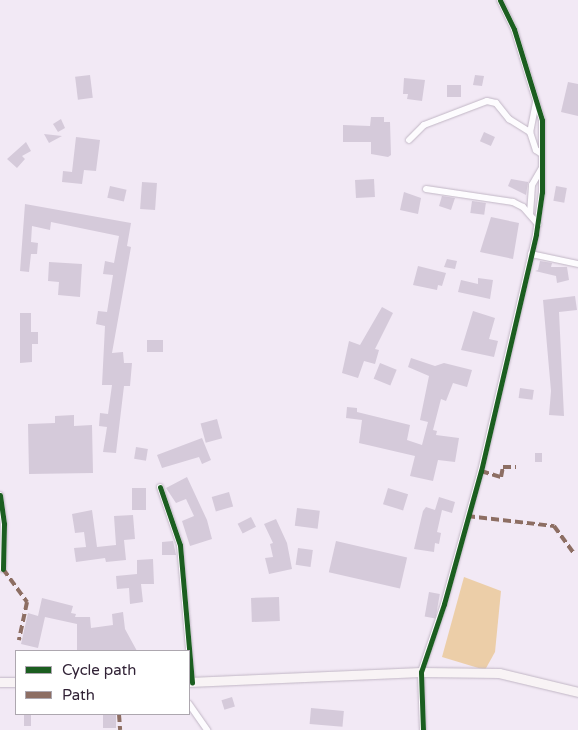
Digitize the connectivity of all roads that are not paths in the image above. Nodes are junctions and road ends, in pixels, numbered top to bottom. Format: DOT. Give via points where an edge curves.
graph roads {
  1 [pos="500,0"];
  2 [pos="537,99"];
  3 [pos="530,132"];
  4 [pos="409,140"];
  5 [pos="542,154"];
  6 [pos="542,168"];
  7 [pos="426,189"];
  8 [pos="530,214"];
  9 [pos="538,224"];
  10 [pos="531,254"];
  11 [pos="578,264"];
  12 [pos="160,487"];
  13 [pos="0,495"];
  14 [pos="3,569"];
  15 [pos="188,650"];
  16 [pos="421,672"];
  17 [pos="0,682"];
  18 [pos="15,682"];
  19 [pos="190,682"];
  20 [pos="578,692"];
  21 [pos="190,706"];
  22 [pos="206,730"];
  23 [pos="423,730"];
  1 -- 2 [label="street" via="514,29"];
  2 -- 3 [label="street"];
  2 -- 5 [label="street" via="542,120"];
  3 -- 4 [label="street" via="509,119 496,103 486,101 424,125"];
  3 -- 5 [label="street" via="536,150"];
  5 -- 6 [label="street"];
  6 -- 8 [label="street" via="532,185"];
  6 -- 9 [label="street"];
  7 -- 8 [label="street" via="514,202"];
  8 -- 9 [label="street"];
  9 -- 10 [label="street"];
  10 -- 11 [label="street"];
  10 -- 16 [label="street" via="481,471 444,604"];
  12 -- 15 [label="street" via="180,545"];
  13 -- 14 [label="street" via="4,524"];
  16 -- 19 [label="main road"];
  16 -- 20 [label="main road" via="498,673"];
  16 -- 23 [label="street"];
  17 -- 18 [label="main road"];
  21 -- 22 [label="street"];
}
